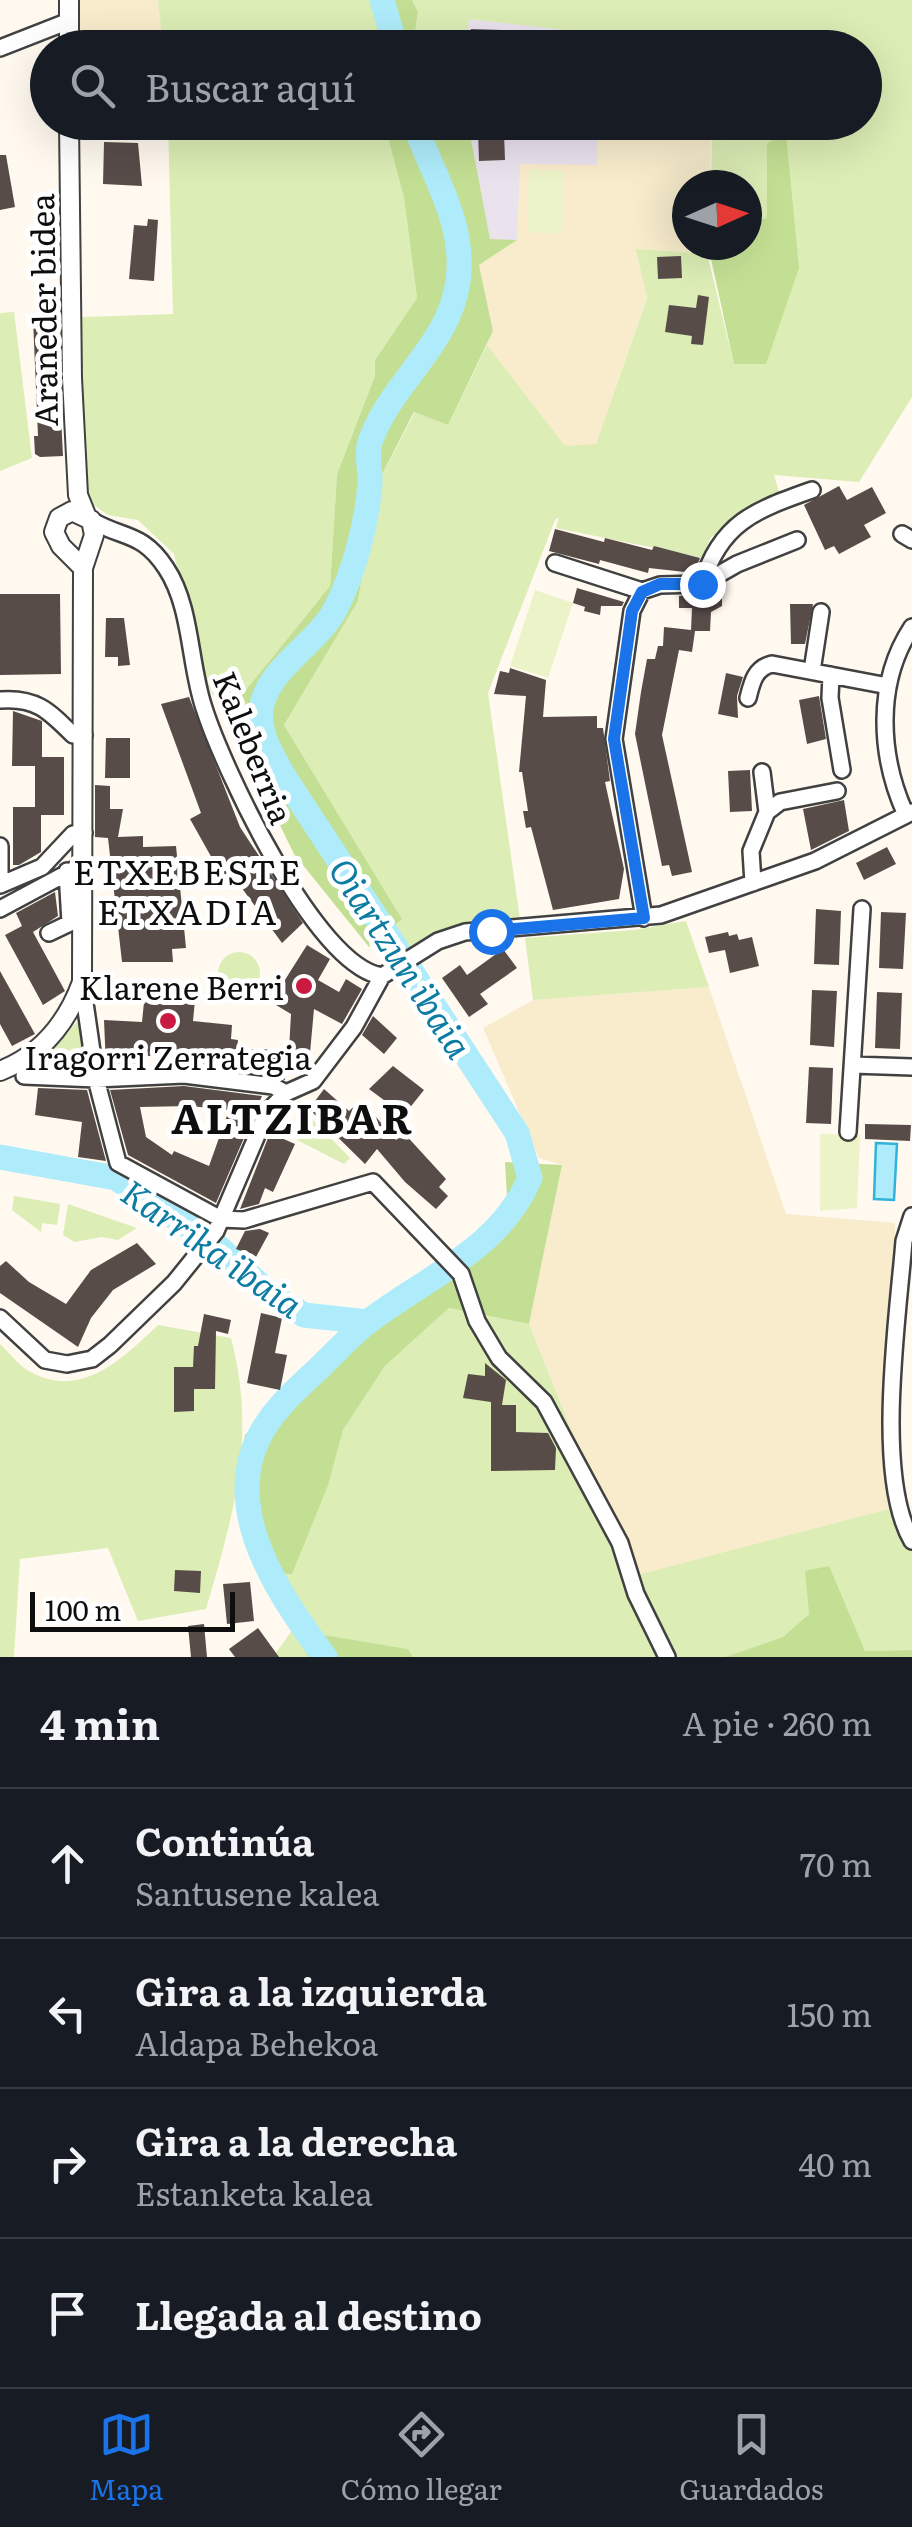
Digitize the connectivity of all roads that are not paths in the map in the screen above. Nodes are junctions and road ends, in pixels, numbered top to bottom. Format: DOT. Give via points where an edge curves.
graph roads {
  1 [pos="69,0"];
  2 [pos="69,21"];
  3 [pos="46,30"];
  4 [pos="69,30"];
  5 [pos="30,36"];
  6 [pos="0,48"];
  7 [pos="70,140"];
  8 [pos="812,490"];
  9 [pos="88,521"];
  10 [pos="797,540"];
  11 [pos="68,550"];
  12 [pos="554,564"];
  13 [pos="83,568"];
  14 [pos="702,584"];
  15 [pos="642,592"];
  16 [pos="821,612"];
  17 [pos="912,628"];
  18 [pos="812,672"];
  19 [pos="831,675"];
  20 [pos="888,686"];
  21 [pos="748,698"];
  22 [pos="0,700"];
  23 [pos="84,735"];
  24 [pos="842,770"];
  25 [pos="762,772"];
  26 [pos="837,791"];
  27 [pos="767,812"];
  28 [pos="909,813"];
  29 [pos="84,833"];
  30 [pos="0,846"];
  31 [pos="76,867"];
  32 [pos="753,883"];
  33 [pos="0,908"];
  34 [pos="862,909"];
  35 [pos="644,918"];
  36 [pos="50,933"];
  37 [pos="382,976"];
  38 [pos="82,982"];
  39 [pos="853,1064"];
  40 [pos="912,1067"];
  41 [pos="0,1071"];
  42 [pos="24,1076"];
  43 [pos="96,1079"];
  44 [pos="286,1092"];
  45 [pos="848,1132"];
  46 [pos="912,1216"];
  47 [pos="219,1225"];
  48 [pos="0,1318"];
  49 [pos="912,1541"];
  50 [pos="666,1657"];
  1 -- 2 [label="street"];
  2 -- 3 [label="street"];
  2 -- 4 [label="street"];
  5 -- 6 [label="street"];
  7 -- 9 [label="street, Araneder bidea"];
  8 -- 14 [label="street" via="734,526 710,557"];
  9 -- 11 [label="street"];
  9 -- 11 [label="street" via="59,518 54,532"];
  9 -- 13 [label="street"];
  9 -- 37 [label="street, Kaleberria" via="128,532 173,580 204,709 263,843 342,950"];
  10 -- 14 [label="street"];
  11 -- 13 [label="street"];
  12 -- 15 [label="street"];
  13 -- 23 [label="street"];
  14 -- 15 [label="street" via="660,584"];
  15 -- 35 [label="street" via="632,611 614,739"];
  16 -- 18 [label="street"];
  17 -- 20 [label="street"];
  18 -- 19 [label="street"];
  18 -- 21 [label="street" via="762,666"];
  19 -- 20 [label="street"];
  19 -- 24 [label="street"];
  20 -- 28 [label="street" via="883,730"];
  22 -- 23 [label="street" via="42,704 74,735"];
  23 -- 29 [label="street"];
  25 -- 27 [label="street"];
  26 -- 27 [label="street" via="780,802"];
  27 -- 32 [label="street" via="752,851"];
  28 -- 32 [label="street" via="815,861"];
  29 -- 30 [label="street" via="74,834 42,867 0,886"];
  29 -- 31 [label="street"];
  31 -- 33 [label="street"];
  31 -- 36 [label="street" via="70,923"];
  31 -- 38 [label="street"];
  32 -- 35 [label="street"];
  34 -- 39 [label="street"];
  35 -- 37 [label="street" via="465,932"];
  37 -- 44 [label="street" via="313,1081"];
  38 -- 41 [label="street" via="58,1027 29,1057"];
  38 -- 43 [label="street"];
  39 -- 40 [label="street"];
  39 -- 45 [label="street"];
  42 -- 43 [label="street"];
  43 -- 44 [label="street" via="184,1075"];
  43 -- 47 [label="street" via="118,1163"];
  44 -- 47 [label="street" via="254,1133"];
  46 -- 49 [label="street" via="904,1241 892,1439 899,1508"];
  47 -- 48 [label="street" via="198,1257 92,1359 45,1360"];
  47 -- 50 [label="street" via="373,1182 461,1274 486,1338 544,1402 620,1542"];
}
